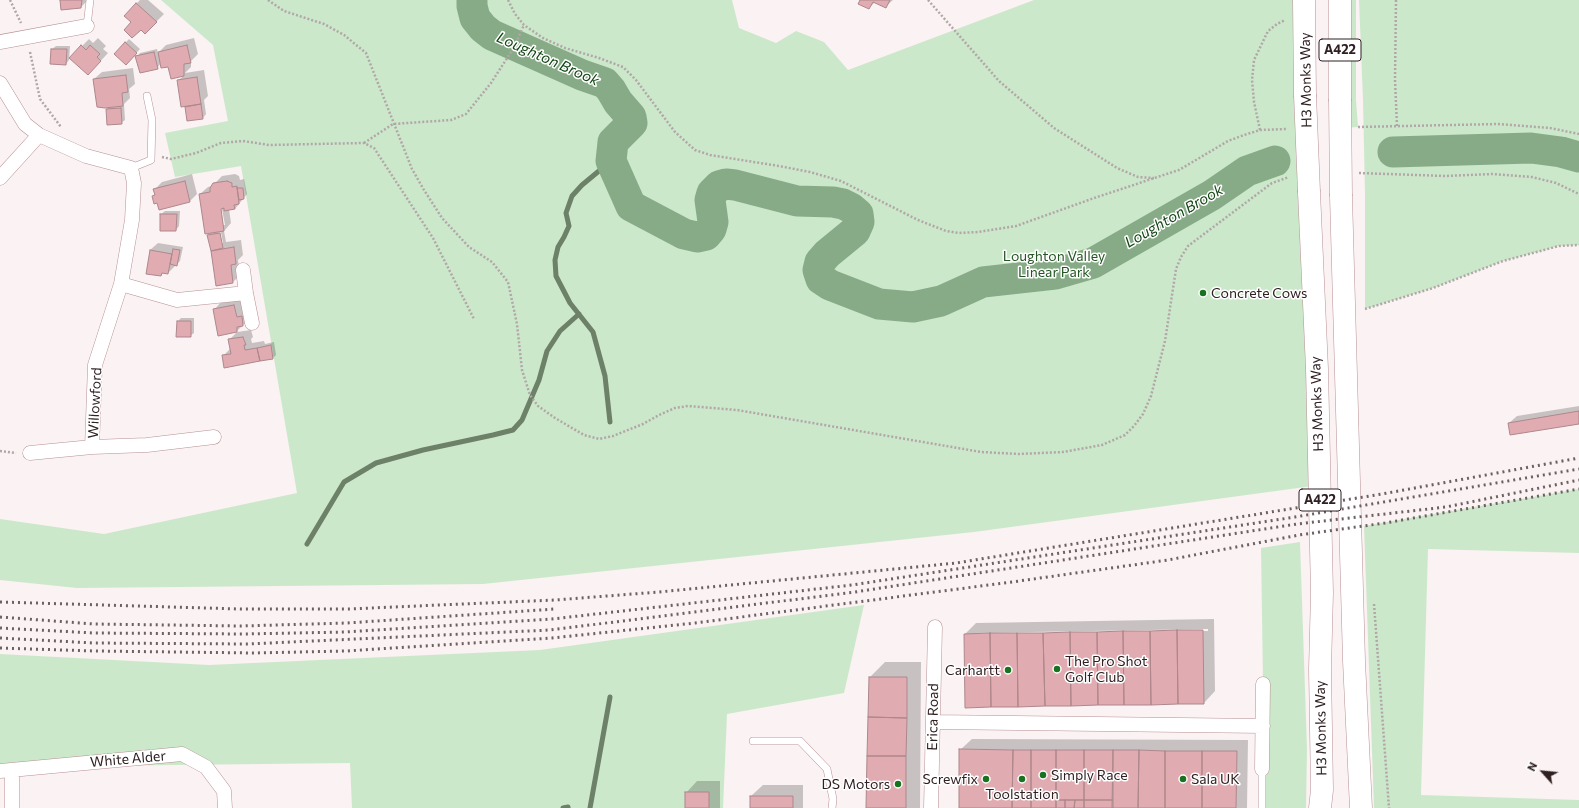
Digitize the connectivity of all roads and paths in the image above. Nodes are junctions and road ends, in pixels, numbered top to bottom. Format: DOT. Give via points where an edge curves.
graph roads {
  1 [pos="10,0"];
  2 [pos="90,0"];
  3 [pos="268,0"];
  4 [pos="508,0"];
  5 [pos="928,0"];
  6 [pos="1340,0"];
  7 [pos="1396,0"];
  8 [pos="1304,8"];
  9 [pos="524,25"];
  10 [pos="87,26"];
  11 [pos="27,37"];
  12 [pos="0,42"];
  13 [pos="0,83"];
  14 [pos="148,96"];
  15 [pos="393,124"];
  16 [pos="1397,126"];
  17 [pos="62,128"];
  18 [pos="1350,128"];
  19 [pos="1292,129"];
  20 [pos="1260,130"];
  21 [pos="1579,134"];
  22 [pos="39,135"];
  23 [pos="364,143"];
  24 [pos="151,155"];
  25 [pos="131,168"];
  26 [pos="1358,173"];
  27 [pos="1295,174"];
  28 [pos="0,178"];
  29 [pos="1156,178"];
  30 [pos="1579,194"];
  31 [pos="1579,245"];
  32 [pos="243,270"];
  33 [pos="121,284"];
  34 [pos="246,293"];
  35 [pos="1364,302"];
  36 [pos="474,319"];
  37 [pos="252,323"];
  38 [pos="214,437"];
  39 [pos="92,447"];
  40 [pos="30,453"];
  41 [pos="1373,598"];
  42 [pos="935,627"];
  43 [pos="1263,684"];
  44 [pos="933,722"];
  45 [pos="1263,726"];
  46 [pos="753,741"];
  47 [pos="1262,768"];
  48 [pos="6,770"];
  49 [pos="12,808"];
  50 [pos="225,808"];
  51 [pos="832,808"];
  52 [pos="931,808"];
  53 [pos="1262,808"];
  54 [pos="1320,808"];
  55 [pos="1361,808"];
  56 [pos="1389,808"];
  1 -- 11 [label="path"];
  2 -- 10 [label="lane"];
  3 -- 15 [label="path" via="284,11 324,24 344,35 366,53"];
  4 -- 9 [label="path"];
  5 -- 29 [label="path" via="999,81 1054,128 1117,168 1138,177"];
  6 -- 55 [label="main road, A422, bridge" via="1341,196 1354,661"];
  7 -- 16 [label="path"];
  8 -- 20 [label="path" via="1268,31 1254,60 1252,80"];
  8 -- 54 [label="main road, H3 Monks Way / A422, bridge" via="1322,594"];
  9 -- 15 [label="path" via="514,49 466,114 451,120"];
  9 -- 29 [label="path" via="543,38 565,48 623,68 636,80 675,132 695,150 841,181 918,220 946,231 978,232 1016,226"];
  10 -- 11 [label="street"];
  11 -- 12 [label="street"];
  11 -- 17 [label="path" via="40,99"];
  13 -- 22 [label="street" via="26,124"];
  14 -- 24 [label="lane" via="152,120"];
  15 -- 23 [label="path"];
  15 -- 27 [label="path" via="412,168 442,218 469,247 492,262 508,282 517,324 522,370 530,395 538,406 555,418 584,435 599,439 643,424 675,408 688,406 737,410 981,452 1063,452 1102,445 1125,435 1143,414 1152,396 1165,341 1176,269 1188,246 1272,183"];
  16 -- 18 [label="path"];
  16 -- 21 [label="path" via="1498,124 1550,128"];
  19 -- 20 [label="path"];
  20 -- 29 [label="path" via="1228,142 1179,170"];
  22 -- 25 [label="street" via="86,156"];
  22 -- 28 [label="street"];
  23 -- 24 [label="path" via="269,144 243,141 221,143 171,159"];
  23 -- 36 [label="path" via="374,148 433,238"];
  24 -- 25 [label="lane" via="151,160"];
  25 -- 33 [label="street, Willowford" via="134,183 132,220"];
  26 -- 30 [label="path" via="1445,176 1492,174 1532,177 1556,183"];
  31 -- 35 [label="path" via="1559,246 1503,261 1433,288 1364,310"];
  32 -- 34 [label="street"];
  33 -- 34 [label="street" via="177,300"];
  33 -- 39 [label="street, Willowford" via="95,365"];
  34 -- 37 [label="street"];
  38 -- 39 [label="street, Willowford" via="147,445"];
  39 -- 40 [label="street"];
  41 -- 56 [label="path"];
  42 -- 44 [label="street, Erica Road"];
  43 -- 45 [label="street"];
  44 -- 45 [label="street"];
  44 -- 52 [label="street, Erica Road"];
  45 -- 47 [label="street"];
  46 -- 51 [label="lane" via="800,741 827,769 833,799"];
  47 -- 53 [label="lane"];
  48 -- 49 [label="street"];
  48 -- 50 [label="street, White Alder" via="182,754 206,767 224,791"];
}
